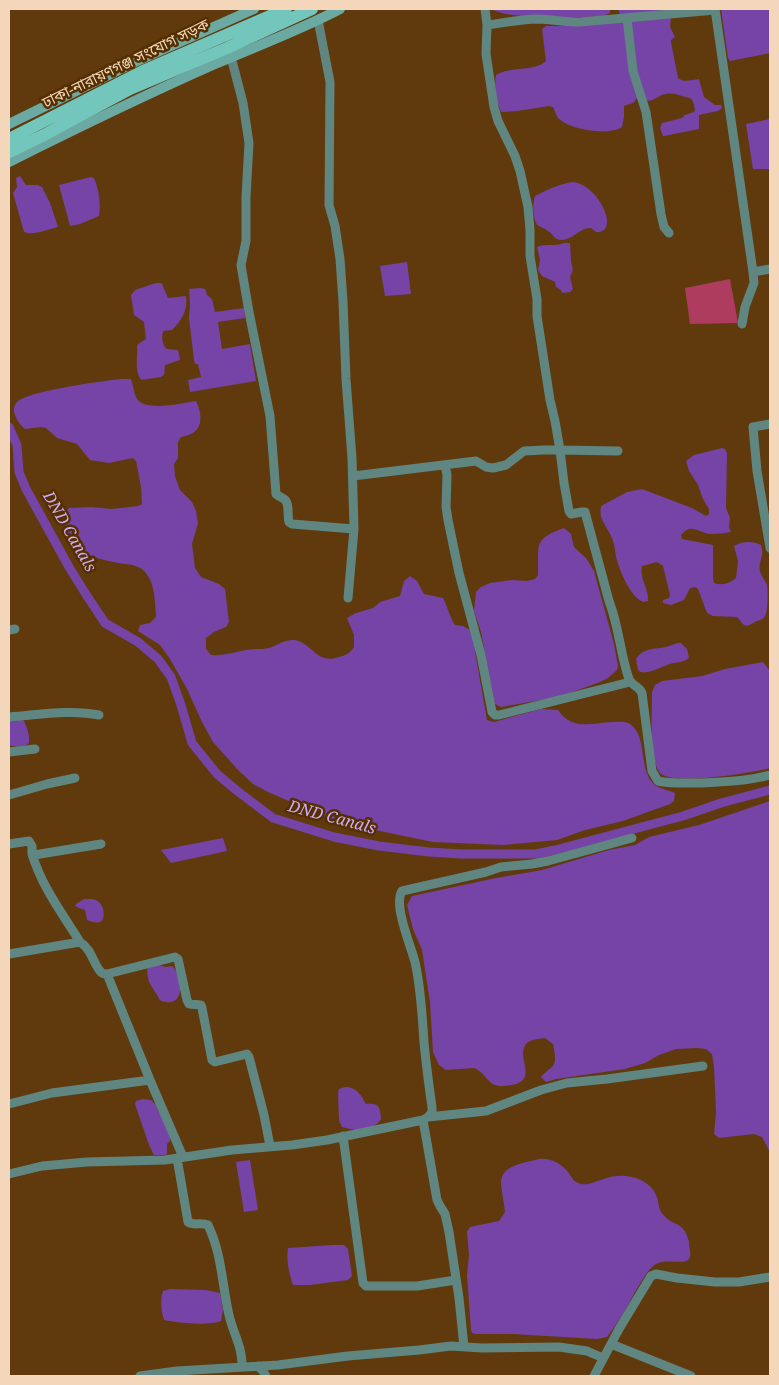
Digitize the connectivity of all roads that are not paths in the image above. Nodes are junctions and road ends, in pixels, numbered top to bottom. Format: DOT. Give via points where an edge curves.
graph roads {
  1 [pos="254,9"];
  2 [pos="286,9"];
  3 [pos="340,9"];
  4 [pos="484,9"];
  5 [pos="615,9"];
  6 [pos="715,9"];
  7 [pos="236,13"];
  8 [pos="315,14"];
  9 [pos="616,18"];
  10 [pos="627,18"];
  11 [pos="487,25"];
  12 [pos="231,58"];
  13 [pos="85,119"];
  14 [pos="9,124"];
  15 [pos="9,139"];
  16 [pos="9,152"];
  17 [pos="9,162"];
  18 [pos="669,233"];
  19 [pos="770,269"];
  20 [pos="753,272"];
  21 [pos="742,324"];
  22 [pos="770,424"];
  23 [pos="560,450"];
  24 [pos="618,451"];
  25 [pos="445,465"];
  26 [pos="353,476"];
  27 [pos="354,529"];
  28 [pos="770,548"];
  29 [pos="348,598"];
  30 [pos="630,682"];
  31 [pos="99,715"];
  32 [pos="9,718"];
  33 [pos="35,749"];
  34 [pos="9,752"];
  35 [pos="770,775"];
  36 [pos="75,778"];
  37 [pos="9,795"];
  38 [pos="632,838"];
  39 [pos="9,844"];
  40 [pos="101,844"];
  41 [pos="32,854"];
  42 [pos="80,942"];
  43 [pos="9,954"];
  44 [pos="107,974"];
  45 [pos="703,1066"];
  46 [pos="150,1080"];
  47 [pos="9,1104"];
  48 [pos="425,1119"];
  49 [pos="343,1136"];
  50 [pos="270,1146"];
  51 [pos="180,1158"];
  52 [pos="9,1174"];
  53 [pos="770,1277"];
  54 [pos="456,1280"];
  55 [pos="611,1344"];
  56 [pos="464,1347"];
  57 [pos="603,1358"];
  58 [pos="258,1366"];
  59 [pos="242,1367"];
  60 [pos="140,1376"];
  61 [pos="266,1376"];
  62 [pos="594,1376"];
  63 [pos="691,1376"];
  1 -- 7 [label="street"];
  2 -- 15 [label="main road, ঢাকা-নারায়ণগঞ্জ সংযোগ সড়ক" via="143,71"];
  3 -- 8 [label="street"];
  4 -- 11 [label="street"];
  5 -- 9 [label="street"];
  6 -- 10 [label="street"];
  6 -- 20 [label="street"];
  7 -- 14 [label="street"];
  8 -- 12 [label="street"];
  8 -- 13 [label="main road, ঢাকা-নারায়ণগঞ্জ সংযোগ সড়ক" via="130,89"];
  8 -- 26 [label="street" via="330,82 329,205 340,259"];
  9 -- 10 [label="street"];
  9 -- 11 [label="street" via="564,22 520,20"];
  10 -- 18 [label="street" via="633,71 646,112 664,227"];
  11 -- 23 [label="street" via="486,54 494,107 515,156 528,207 537,316"];
  12 -- 13 [label="street"];
  12 -- 27 [label="street" via="249,143 246,241 241,265 270,416 276,494 287,503 292,524"];
  13 -- 16 [label="main road, ঢাকা-নারায়ণগঞ্জ সংযোগ সড়ক"];
  13 -- 17 [label="street"];
  19 -- 20 [label="street"];
  20 -- 21 [label="street" via="754,283 744,307"];
  22 -- 28 [label="street" via="753,427"];
  23 -- 24 [label="street"];
  23 -- 25 [label="street" via="524,452 506,466 492,468 476,461"];
  23 -- 30 [label="street" via="569,511 571,514 585,512"];
  25 -- 26 [label="street"];
  25 -- 30 [label="street" via="448,520 482,655 492,712 499,715"];
  26 -- 27 [label="street"];
  27 -- 29 [label="street"];
  30 -- 35 [label="street" via="642,693 652,772 658,781 716,783"];
  31 -- 32 [label="street" via="63,713"];
  33 -- 34 [label="street"];
  36 -- 37 [label="street"];
  38 -- 48 [label="street" via="548,861 500,867 402,891 403,925 415,961 422,1006 432,1107"];
  39 -- 41 [label="street" via="29,841"];
  40 -- 41 [label="street"];
  41 -- 42 [label="street" via="47,891"];
  42 -- 43 [label="street"];
  42 -- 44 [label="street" via="100,971"];
  44 -- 46 [label="street"];
  44 -- 50 [label="street" via="156,961 178,959 189,1004 201,1005 212,1060 247,1054 249,1057"];
  45 -- 48 [label="street" via="567,1083 486,1111"];
  46 -- 47 [label="street" via="52,1093"];
  46 -- 51 [label="street"];
  48 -- 49 [label="street"];
  48 -- 54 [label="street" via="438,1200 447,1218"];
  49 -- 50 [label="street"];
  49 -- 54 [label="street" via="363,1283 366,1286 408,1286"];
  50 -- 51 [label="street"];
  51 -- 52 [label="street" via="57,1164"];
  51 -- 59 [label="street" via="188,1222 208,1225 218,1252 229,1318 242,1351"];
  53 -- 55 [label="street" via="714,1282 651,1276"];
  54 -- 56 [label="street"];
  55 -- 57 [label="street"];
  55 -- 63 [label="street"];
  56 -- 57 [label="street" via="559,1347 587,1351"];
  56 -- 58 [label="street" via="446,1346"];
  57 -- 62 [label="street"];
  58 -- 59 [label="street"];
  58 -- 61 [label="street"];
  59 -- 60 [label="street"];
}
